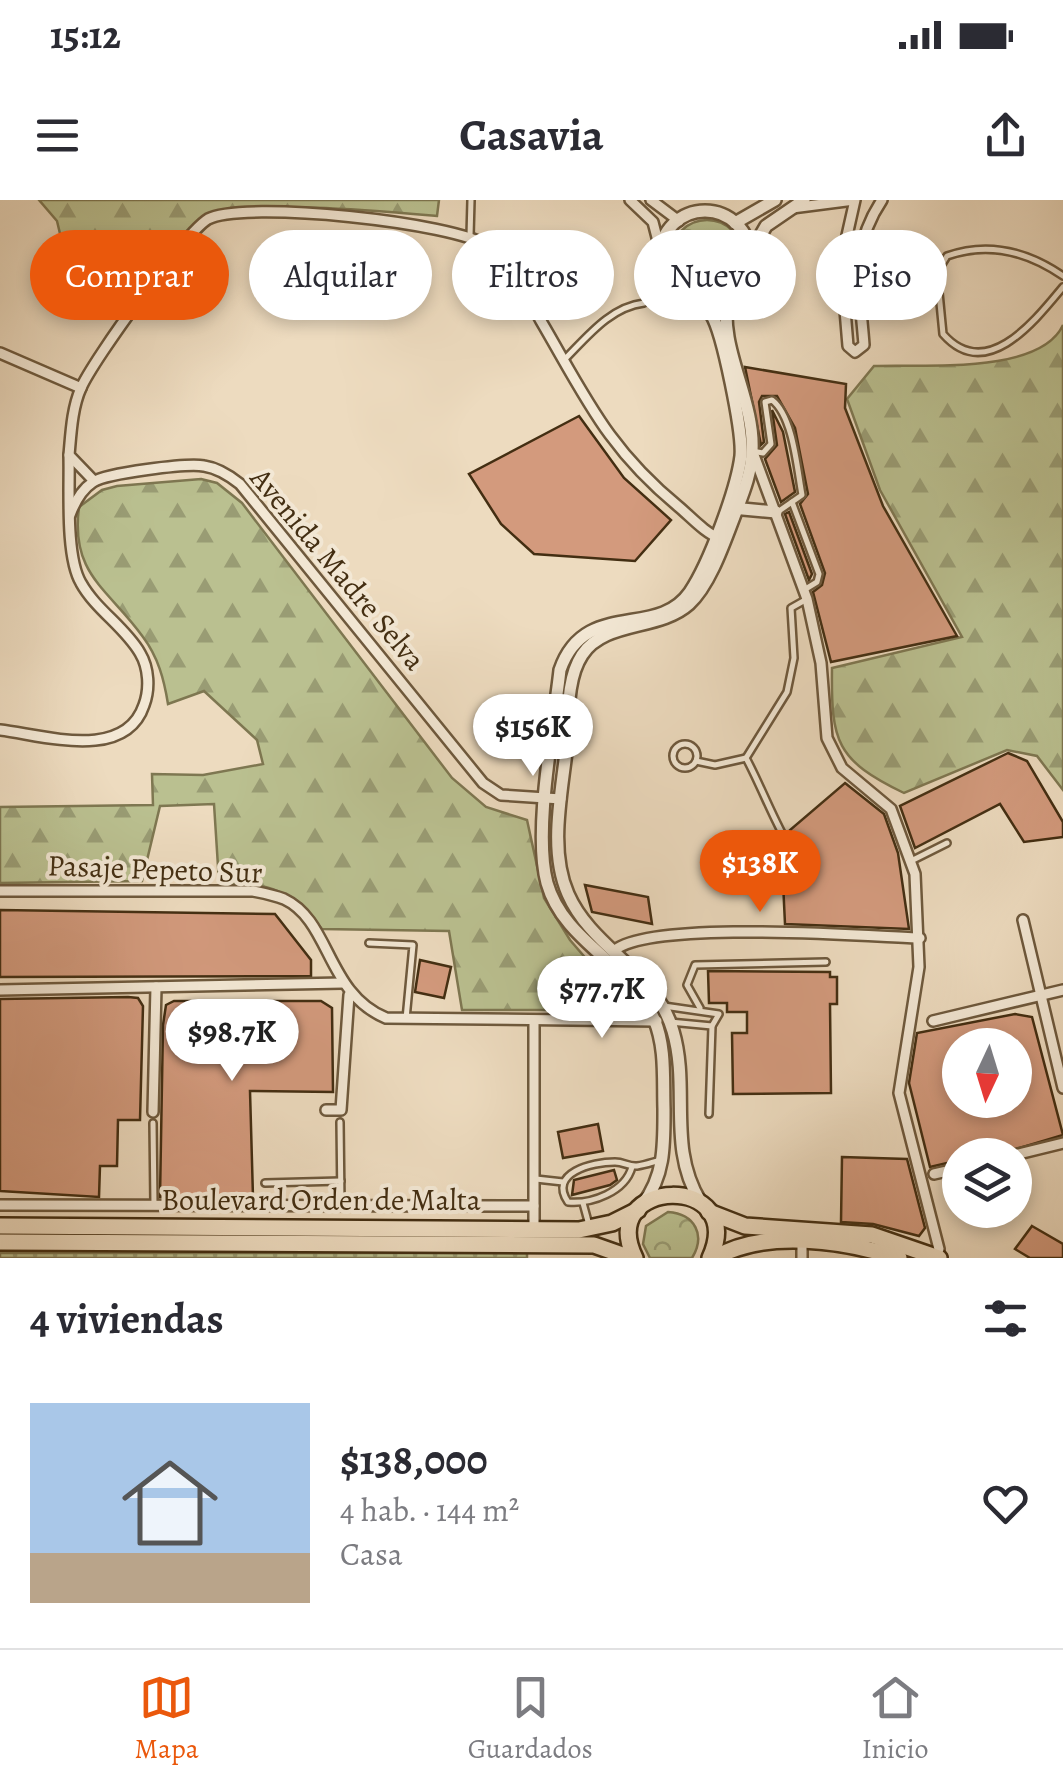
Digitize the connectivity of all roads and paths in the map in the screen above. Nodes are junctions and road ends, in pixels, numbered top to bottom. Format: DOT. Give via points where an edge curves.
graph roads {
  1 [pos="471,200"];
  2 [pos="630,200"];
  3 [pos="651,200"];
  4 [pos="775,200"];
  5 [pos="804,200"];
  6 [pos="854,200"];
  7 [pos="882,200"];
  8 [pos="835,201"];
  9 [pos="790,209"];
  10 [pos="679,221"];
  11 [pos="735,223"];
  12 [pos="470,230"];
  13 [pos="655,230"];
  14 [pos="669,230"];
  15 [pos="740,230"];
  16 [pos="765,230"];
  17 [pos="452,233"];
  18 [pos="1063,276"];
  19 [pos="1063,287"];
  20 [pos="634,304"];
  21 [pos="541,320"];
  22 [pos="714,320"];
  23 [pos="725,320"];
  24 [pos="0,353"];
  25 [pos="564,360"];
  26 [pos="81,388"];
  27 [pos="752,451"];
  28 [pos="69,455"];
  29 [pos="94,481"];
  30 [pos="792,502"];
  31 [pos="731,508"];
  32 [pos="776,512"];
  33 [pos="70,516"];
  34 [pos="718,538"];
  35 [pos="806,594"];
  36 [pos="0,730"];
  37 [pos="746,758"];
  38 [pos="696,761"];
  39 [pos="547,799"];
  40 [pos="561,799"];
  41 [pos="947,842"];
  42 [pos="783,843"];
  43 [pos="911,861"];
  44 [pos="0,891"];
  45 [pos="1023,920"];
  46 [pos="920,938"];
  47 [pos="368,942"];
  48 [pos="616,950"];
  49 [pos="826,962"];
  50 [pos="343,983"];
  51 [pos="156,987"];
  52 [pos="0,990"];
  53 [pos="1063,990"];
  54 [pos="350,995"];
  55 [pos="1042,996"];
  56 [pos="664,1006"];
  57 [pos="700,1008"];
  58 [pos="655,1021"];
  59 [pos="933,1021"];
  60 [pos="406,1022"];
  61 [pos="534,1022"];
  62 [pos="670,1022"];
  63 [pos="712,1026"];
  64 [pos="1063,1088"];
  65 [pos="326,1110"];
  66 [pos="710,1114"];
  67 [pos="153,1117"];
  68 [pos="340,1122"];
  69 [pos="1063,1143"];
  70 [pos="1032,1151"];
  71 [pos="664,1160"];
  72 [pos="632,1167"];
  73 [pos="942,1172"];
  74 [pos="934,1174"];
  75 [pos="534,1179"];
  76 [pos="341,1182"];
  77 [pos="563,1182"];
  78 [pos="265,1183"];
  79 [pos="583,1203"];
  80 [pos="0,1205"];
  81 [pos="154,1206"];
  82 [pos="341,1206"];
  83 [pos="534,1206"];
  84 [pos="640,1208"];
  85 [pos="705,1208"];
  86 [pos="0,1226"];
  87 [pos="534,1228"];
  88 [pos="590,1228"];
  89 [pos="0,1242"];
  90 [pos="802,1250"];
  91 [pos="541,1251"];
  92 [pos="937,1257"];
  93 [pos="633,1258"];
  94 [pos="713,1258"];
  95 [pos="899,1258"];
  1 -- 12 [label="lane"];
  2 -- 13 [label="street"];
  3 -- 10 [label="street"];
  4 -- 11 [label="street"];
  5 -- 9 [label="street"];
  6 -- 7 [label="street" via="841,262 848,346 855,352 864,345 859,247 867,219"];
  6 -- 8 [label="street"];
  8 -- 9 [label="street"];
  9 -- 16 [label="street"];
  10 -- 11 [label="street" via="701,212"];
  10 -- 14 [label="street"];
  11 -- 15 [label="street"];
  17 -- 26 [label="street" via="298,211 240,210 208,218 120,325"];
  18 -- 19 [label="lane" via="1020,252 948,256 938,272 943,334 964,352 991,353"];
  20 -- 25 [label="lane" via="613,314"];
  21 -- 25 [label="street"];
  22 -- 31 [label="street" via="741,433"];
  23 -- 27 [label="street"];
  24 -- 26 [label="street"];
  25 -- 34 [label="street" via="610,442 645,480"];
  26 -- 28 [label="street"];
  27 -- 30 [label="lane" via="764,453 771,444 764,402 772,400 791,432 802,495"];
  27 -- 31 [label="street"];
  27 -- 32 [label="street"];
  28 -- 29 [label="street"];
  28 -- 33 [label="street"];
  29 -- 33 [label="street"];
  29 -- 39 [label="street, Avenida Madre Selva" via="182,466 226,474 483,783 501,795"];
  30 -- 32 [label="lane"];
  30 -- 35 [label="lane" via="818,574"];
  31 -- 32 [label="street"];
  31 -- 34 [label="street"];
  32 -- 35 [label="street"];
  33 -- 36 [label="street" via="79,581 142,655 146,699 135,721 97,742"];
  34 -- 39 [label="street" via="684,598 662,611 598,627 570,647 560,670"];
  34 -- 40 [label="street" via="698,594 686,606 601,637 582,656 573,678"];
  35 -- 37 [label="lane" via="790,608 794,658 788,692"];
  35 -- 43 [label="street" via="827,738 842,768 891,809"];
  37 -- 38 [label="lane" via="732,764"];
  37 -- 42 [label="lane"];
  38 -- 38 [label="lane" via="690,745 674,752 679,766"];
  39 -- 40 [label="street, Avenida Madre Selva"];
  39 -- 58 [label="street" via="544,862 556,905 640,994"];
  40 -- 48 [label="street" via="558,845 568,894"];
  41 -- 43 [label="lane"];
  43 -- 46 [label="street"];
  44 -- 50 [label="street, Pasaje Pepeto Sur" via="253,891 286,900 300,912"];
  45 -- 55 [label="street"];
  46 -- 48 [label="street" via="652,937"];
  46 -- 92 [label="street" via="899,1079 908,1146"];
  47 -- 60 [label="lane" via="413,945"];
  48 -- 56 [label="street"];
  49 -- 57 [label="lane" via="694,965 687,985"];
  50 -- 51 [label="street"];
  50 -- 54 [label="street, Pasaje Pepeto Sur"];
  51 -- 52 [label="street"];
  51 -- 67 [label="street"];
  53 -- 55 [label="street"];
  54 -- 60 [label="street" via="369,1011"];
  54 -- 65 [label="street" via="344,1110"];
  55 -- 59 [label="street"];
  55 -- 64 [label="street"];
  56 -- 57 [label="lane"];
  56 -- 62 [label="street"];
  57 -- 63 [label="lane" via="720,1014"];
  58 -- 61 [label="street"];
  58 -- 62 [label="street"];
  58 -- 71 [label="street" via="662,1049"];
  60 -- 61 [label="street"];
  61 -- 75 [label="street"];
  62 -- 63 [label="lane"];
  62 -- 85 [label="street" via="679,1061 683,1169"];
  63 -- 66 [label="lane"];
  67 -- 81 [label="lane"];
  68 -- 76 [label="lane"];
  69 -- 70 [label="street"];
  71 -- 72 [label="lane"];
  71 -- 84 [label="street"];
  72 -- 77 [label="lane" via="610,1161 569,1173"];
  72 -- 79 [label="lane" via="618,1187"];
  73 -- 74 [label="street"];
  75 -- 77 [label="lane"];
  75 -- 83 [label="street"];
  76 -- 78 [label="lane"];
  76 -- 82 [label="lane"];
  77 -- 79 [label="lane" via="568,1202"];
  79 -- 88 [label="lane"];
  80 -- 81 [label="street"];
  81 -- 82 [label="street"];
  82 -- 83 [label="street"];
  83 -- 87 [label="street"];
  84 -- 85 [label="highway, Boulevard Orden de Malta" via="670,1193"];
  84 -- 88 [label="highway, Boulevard Orden de Malta"];
  84 -- 93 [label="highway" via="629,1234"];
  85 -- 92 [label="highway" via="745,1226 872,1235"];
  85 -- 94 [label="highway" via="716,1237"];
  86 -- 87 [label="highway, Boulevard Orden de Malta"];
  87 -- 88 [label="highway, Boulevard Orden de Malta"];
  89 -- 91 [label="highway, Boulevard Orden de Malta"];
  90 -- 94 [label="highway" via="746,1246"];
  90 -- 95 [label="highway"];
  91 -- 93 [label="highway, Boulevard Orden de Malta" via="594,1245"];
}
